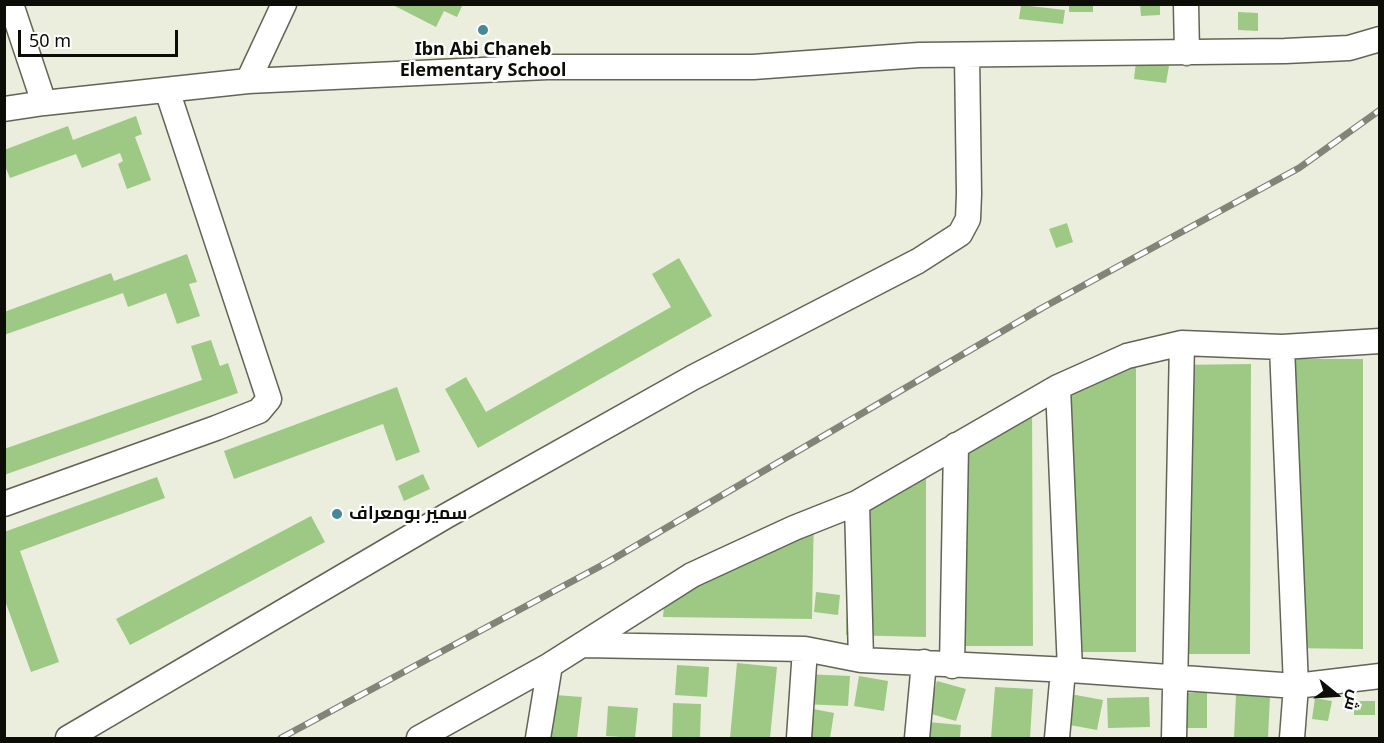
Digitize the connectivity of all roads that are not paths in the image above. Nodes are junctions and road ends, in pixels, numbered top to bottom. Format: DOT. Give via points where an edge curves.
graph roads {
  1 [pos="11,4"];
  2 [pos="284,4"];
  3 [pos="1186,4"];
  4 [pos="1380,39"];
  5 [pos="1187,53"];
  6 [pos="967,55"];
  7 [pos="248,81"];
  8 [pos="167,90"];
  9 [pos="44,103"];
  10 [pos="4,109"];
  11 [pos="1380,341"];
  12 [pos="1182,343"];
  13 [pos="1282,347"];
  14 [pos="1058,387"];
  15 [pos="956,445"];
  16 [pos="857,503"];
  17 [pos="4,504"];
  18 [pos="584,645"];
  19 [pos="805,649"];
  20 [pos="861,660"];
  21 [pos="924,662"];
  22 [pos="549,665"];
  23 [pos="952,666"];
  24 [pos="1066,670"];
  25 [pos="1380,676"];
  26 [pos="1176,679"];
  27 [pos="1296,686"];
  28 [pos="68,738"];
  29 [pos="419,738"];
  30 [pos="538,738"];
  31 [pos="800,738"];
  32 [pos="917,738"];
  33 [pos="1057,738"];
  34 [pos="1174,738"];
  35 [pos="1292,738"];
  1 -- 9 [label="street"];
  2 -- 7 [label="street"];
  3 -- 5 [label="street"];
  4 -- 5 [label="street" via="1350,48"];
  5 -- 6 [label="street"];
  6 -- 7 [label="street" via="753,67 547,67"];
  6 -- 28 [label="street" via="969,194 968,219 960,234 918,261 692,378 446,516"];
  7 -- 8 [label="street"];
  8 -- 9 [label="street"];
  8 -- 17 [label="street" via="268,399 259,411"];
  9 -- 10 [label="street"];
  11 -- 13 [label="street"];
  12 -- 13 [label="street"];
  12 -- 14 [label="street" via="1126,356"];
  12 -- 26 [label="street"];
  13 -- 27 [label="street"];
  14 -- 15 [label="street"];
  14 -- 24 [label="street"];
  15 -- 16 [label="street"];
  15 -- 23 [label="street"];
  16 -- 18 [label="street" via="692,575"];
  16 -- 20 [label="street"];
  18 -- 19 [label="street"];
  18 -- 22 [label="street"];
  19 -- 20 [label="street"];
  19 -- 31 [label="street"];
  20 -- 21 [label="street"];
  21 -- 23 [label="street"];
  21 -- 32 [label="street"];
  22 -- 29 [label="street"];
  22 -- 30 [label="street"];
  23 -- 24 [label="street"];
  24 -- 26 [label="street"];
  24 -- 33 [label="street"];
  25 -- 27 [label="street"];
  26 -- 27 [label="street"];
  26 -- 34 [label="street"];
  27 -- 35 [label="street"];
}
